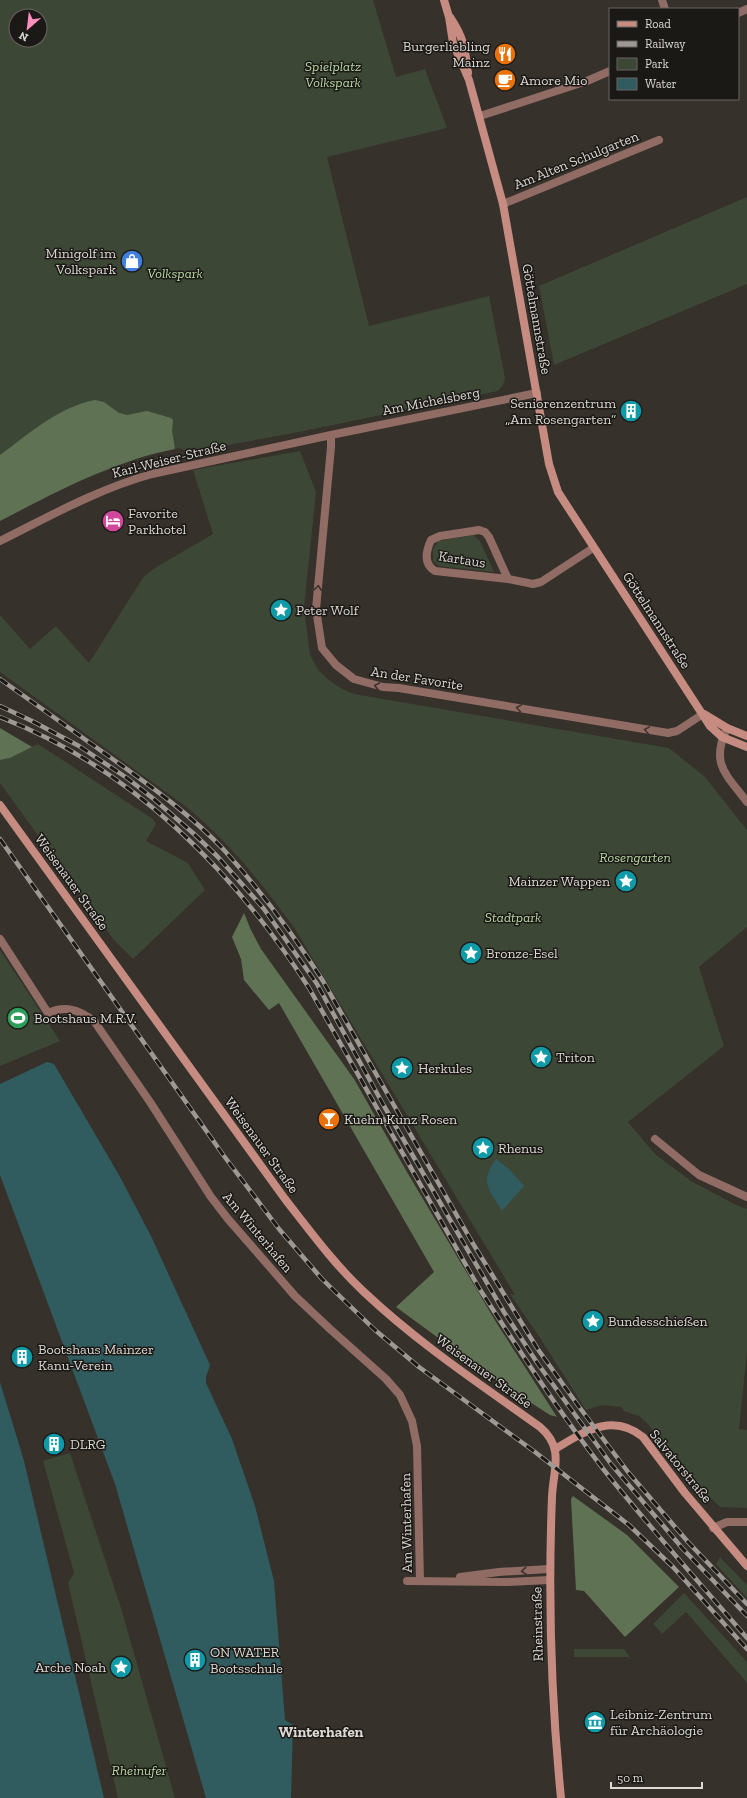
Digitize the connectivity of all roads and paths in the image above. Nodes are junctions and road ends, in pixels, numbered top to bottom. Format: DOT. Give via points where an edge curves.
graph roads {
  1 [pos="444,0"];
  2 [pos="609,71"];
  3 [pos="480,116"];
  4 [pos="659,140"];
  5 [pos="503,204"];
  6 [pos="537,393"];
  7 [pos="331,435"];
  8 [pos="0,541"];
  9 [pos="593,548"];
  10 [pos="508,579"];
  11 [pos="703,714"];
  12 [pos="726,728"];
  13 [pos="747,736"];
  14 [pos="722,737"];
  15 [pos="747,747"];
  16 [pos="747,802"];
  17 [pos="0,805"];
  18 [pos="0,939"];
  19 [pos="655,1139"];
  20 [pos="747,1196"];
  21 [pos="555,1449"];
  22 [pos="747,1522"];
  23 [pos="713,1528"];
  24 [pos="747,1566"];
  25 [pos="549,1568"];
  26 [pos="549,1580"];
  27 [pos="420,1581"];
  28 [pos="435,1581"];
  29 [pos="407,1582"];
  30 [pos="561,1798"];
  1 -- 3 [label="main road, Göttelmannstraße" via="453,43 469,80"];
  2 -- 3 [label="street"];
  3 -- 5 [label="main road, Göttelmannstraße"];
  4 -- 5 [label="street, Am Alten Schulgarten"];
  5 -- 6 [label="main road, Göttelmannstraße"];
  6 -- 7 [label="street, Am Michelsberg"];
  6 -- 9 [label="main road, Göttelmannstraße" via="554,481 558,492"];
  7 -- 8 [label="street, Karl-Weiser-Straße" via="128,481 89,496"];
  11 -- 7 [label="street, An der Favorite, one-way" via="677,731 668,733 383,687 354,679 336,665 322,648 316,609"];
  9 -- 10 [label="street, Kartaus" via="537,584"];
  9 -- 11 [label="main road, Göttelmannstraße"];
  10 -- 10 [label="street, Kartaus" via="435,571 426,562 427,548 431,540 440,536 479,530 485,532"];
  11 -- 12 [label="main road, Göttelmannstraße"];
  11 -- 14 [label="main road, Göttelmannstraße" via="710,726"];
  12 -- 13 [label="main road, Göttelmannstraße"];
  12 -- 14 [label="street"];
  14 -- 15 [label="main road"];
  14 -- 16 [label="street" via="719,754 722,768"];
  17 -- 21 [label="main road, Weisenauer Straße" via="319,1244 381,1307 443,1359 540,1427 551,1438"];
  18 -- 27 [label="street, Am Winterhafen" via="48,1013 69,1008 94,1021 228,1219 295,1296 386,1379 400,1395 412,1422 418,1446"];
  19 -- 20 [label="street" via="699,1175"];
  21 -- 23 [label="main road, Salvatorstraße" via="576,1436 599,1428 615,1424 629,1427 643,1437"];
  21 -- 25 [label="main road, Rheinstraße"];
  22 -- 23 [label="street" via="727,1522"];
  23 -- 24 [label="main road, Salvatorstraße"];
  25 -- 26 [label="main road, Rheinstraße"];
  25 -- 28 [label="street, one-way"];
  26 -- 28 [label="street"];
  26 -- 30 [label="main road, Rheinstraße" via="552,1696"];
  27 -- 28 [label="street"];
  27 -- 29 [label="street"];
}
